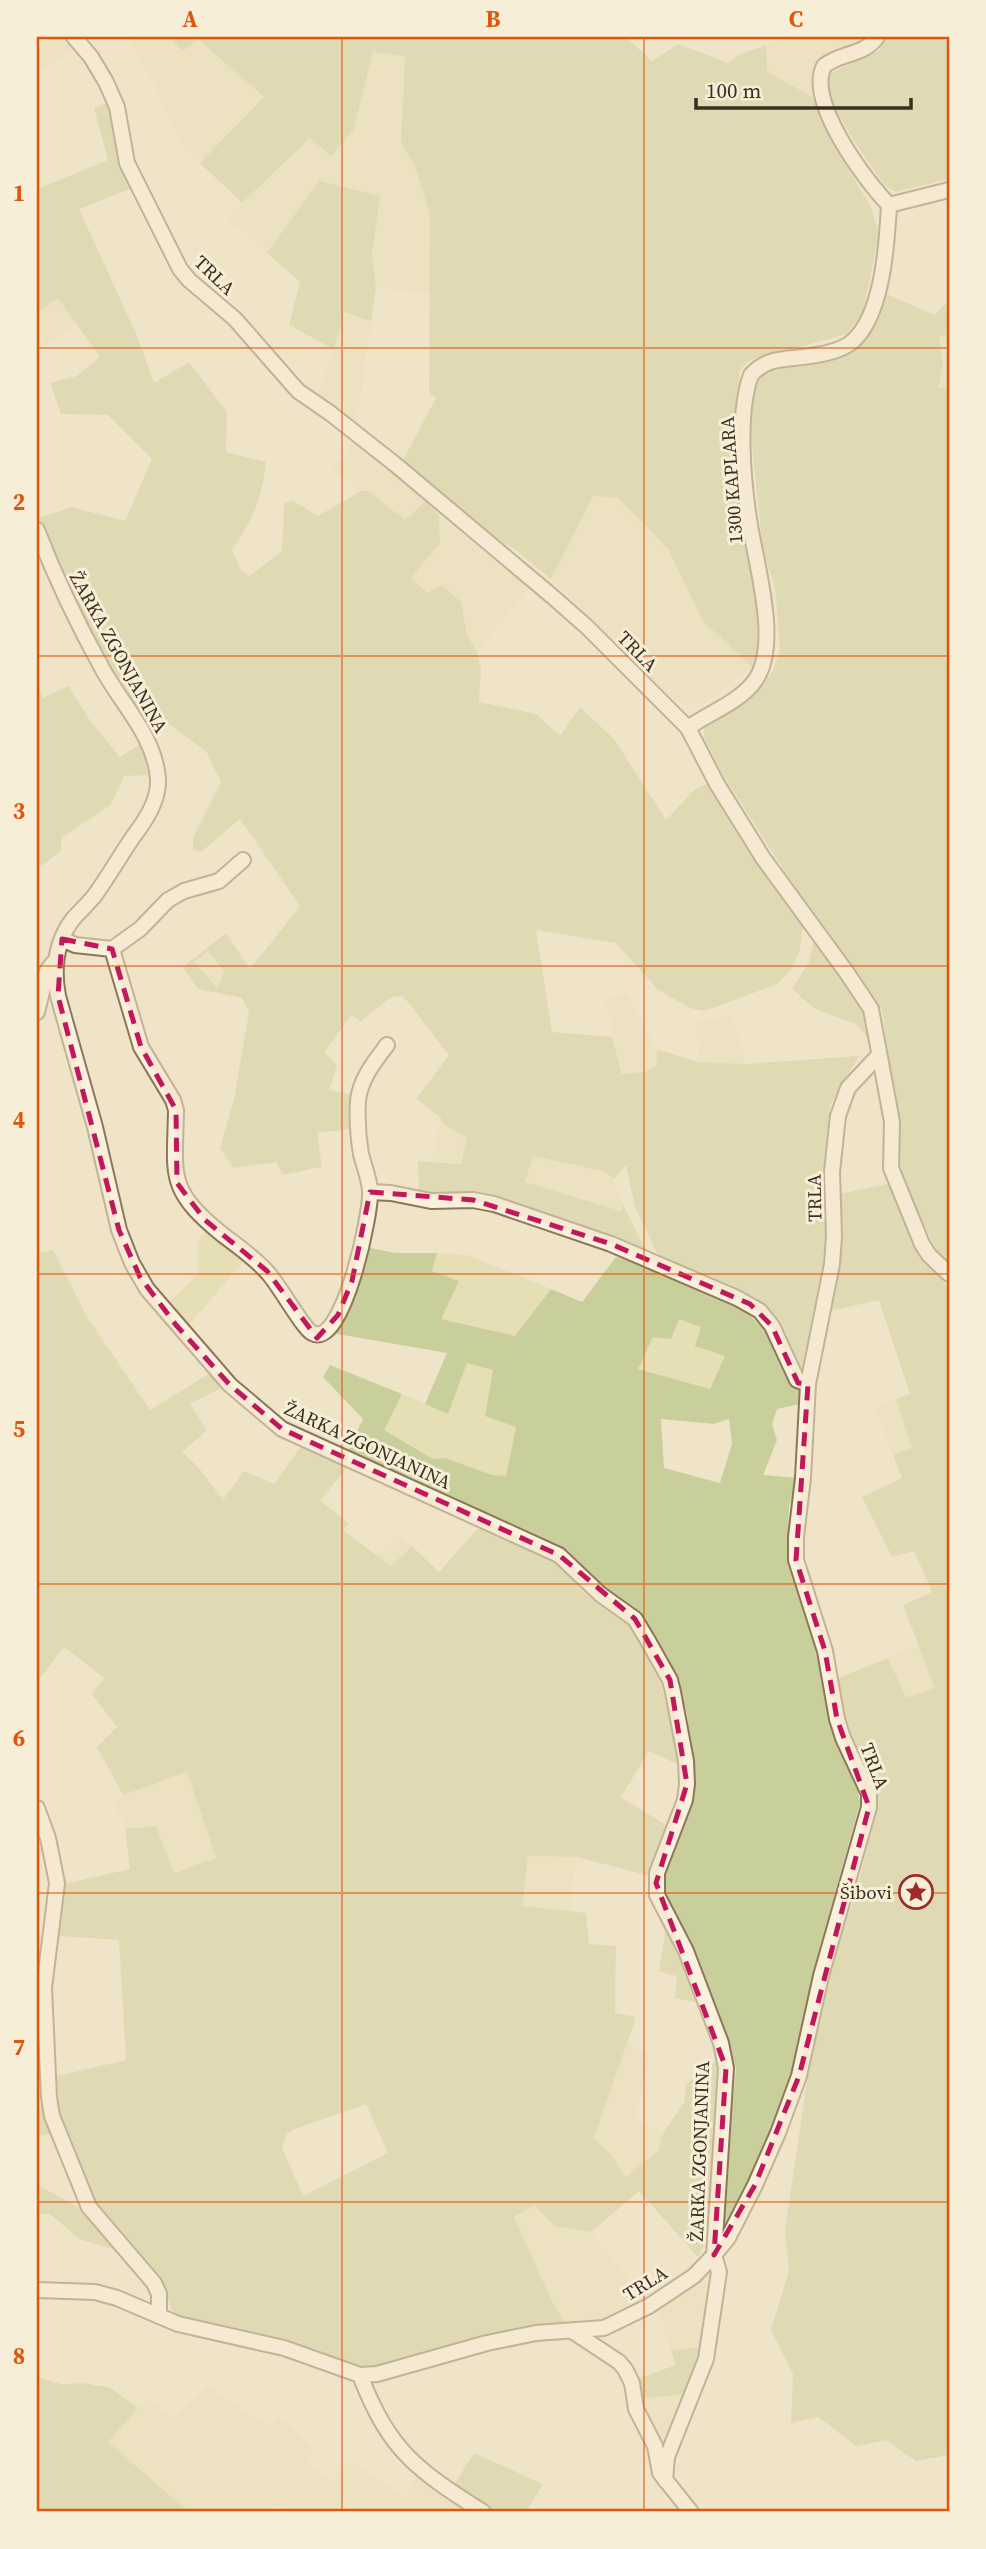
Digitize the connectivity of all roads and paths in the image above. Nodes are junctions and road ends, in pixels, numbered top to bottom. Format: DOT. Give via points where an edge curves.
graph roads {
  1 [pos="74,37"];
  2 [pos="877,37"];
  3 [pos="949,190"];
  4 [pos="888,205"];
  5 [pos="37,530"];
  6 [pos="688,728"];
  7 [pos="243,860"];
  8 [pos="62,939"];
  9 [pos="112,949"];
  10 [pos="57,959"];
  11 [pos="37,1012"];
  12 [pos="387,1045"];
  13 [pos="879,1055"];
  14 [pos="370,1192"];
  15 [pos="949,1274"];
  16 [pos="808,1384"];
  17 [pos="37,1808"];
  18 [pos="40,1823"];
  19 [pos="715,2255"];
  20 [pos="37,2290"];
  21 [pos="159,2316"];
  22 [pos="572,2332"];
  23 [pos="360,2375"];
  24 [pos="665,2480"];
  25 [pos="483,2512"];
  26 [pos="691,2512"];
  1 -- 6 [label="street, TRLA" via="106,82 117,107 127,163 189,280 235,319 298,391 396,465 553,597"];
  2 -- 4 [label="street" via="867,47 824,66 819,84 846,150"];
  3 -- 4 [label="street"];
  4 -- 6 [label="street, 1300 KAPLARA" via="876,297 854,341 813,356 767,361 747,384 743,426 749,518 766,614 764,662 754,682 739,696"];
  5 -- 8 [label="street, ŽARKA ZGONJANINA" via="55,578 104,673 152,751 158,779 143,824"];
  6 -- 13 [label="street, TRLA" via="764,858 871,1009"];
  7 -- 9 [label="street" via="219,881 168,900 141,929"];
  8 -- 9 [label="street"];
  8 -- 10 [label="street, ŽARKA ZGONJANINA"];
  9 -- 14 [label="street" via="141,1047 176,1110 177,1183 205,1220 267,1271 306,1328 315,1334 332,1325 352,1281"];
  10 -- 11 [label="street" via="47,971"];
  10 -- 19 [label="street, ŽARKA ZGONJANINA" via="58,996 119,1230 139,1278 176,1325 230,1385 282,1429 559,1555 635,1619 659,1659 673,1692 687,1784 657,1873 657,1895 686,1951 726,2068"];
  12 -- 14 [label="street" via="369,1071 358,1101 361,1153"];
  13 -- 15 [label="street" via="892,1122 891,1168 922,1244"];
  13 -- 16 [label="street, TRLA" via="848,1088 838,1116 832,1172 832,1264"];
  14 -- 16 [label="street" via="494,1204 611,1244 737,1298 760,1311 772,1326 793,1375"];
  16 -- 19 [label="street, TRLA" via="796,1560 825,1651 837,1719 869,1794 869,1807 821,1976 799,2076 755,2185"];
  17 -- 18 [label="street"];
  18 -- 21 [label="street" via="57,1883 44,1988 52,2116 89,2207 154,2283"];
  19 -- 22 [label="street, TRLA" via="694,2276 649,2306 604,2328"];
  19 -- 24 [label="street, ŽARKA ZGONJANINA" via="719,2272 706,2359 667,2457"];
  20 -- 21 [label="street" via="95,2292"];
  21 -- 23 [label="street" via="284,2348"];
  22 -- 23 [label="street, TRLA" via="536,2333"];
  22 -- 24 [label="street" via="625,2369"];
  23 -- 25 [label="street" via="376,2414 402,2453"];
  24 -- 26 [label="street"];
}
